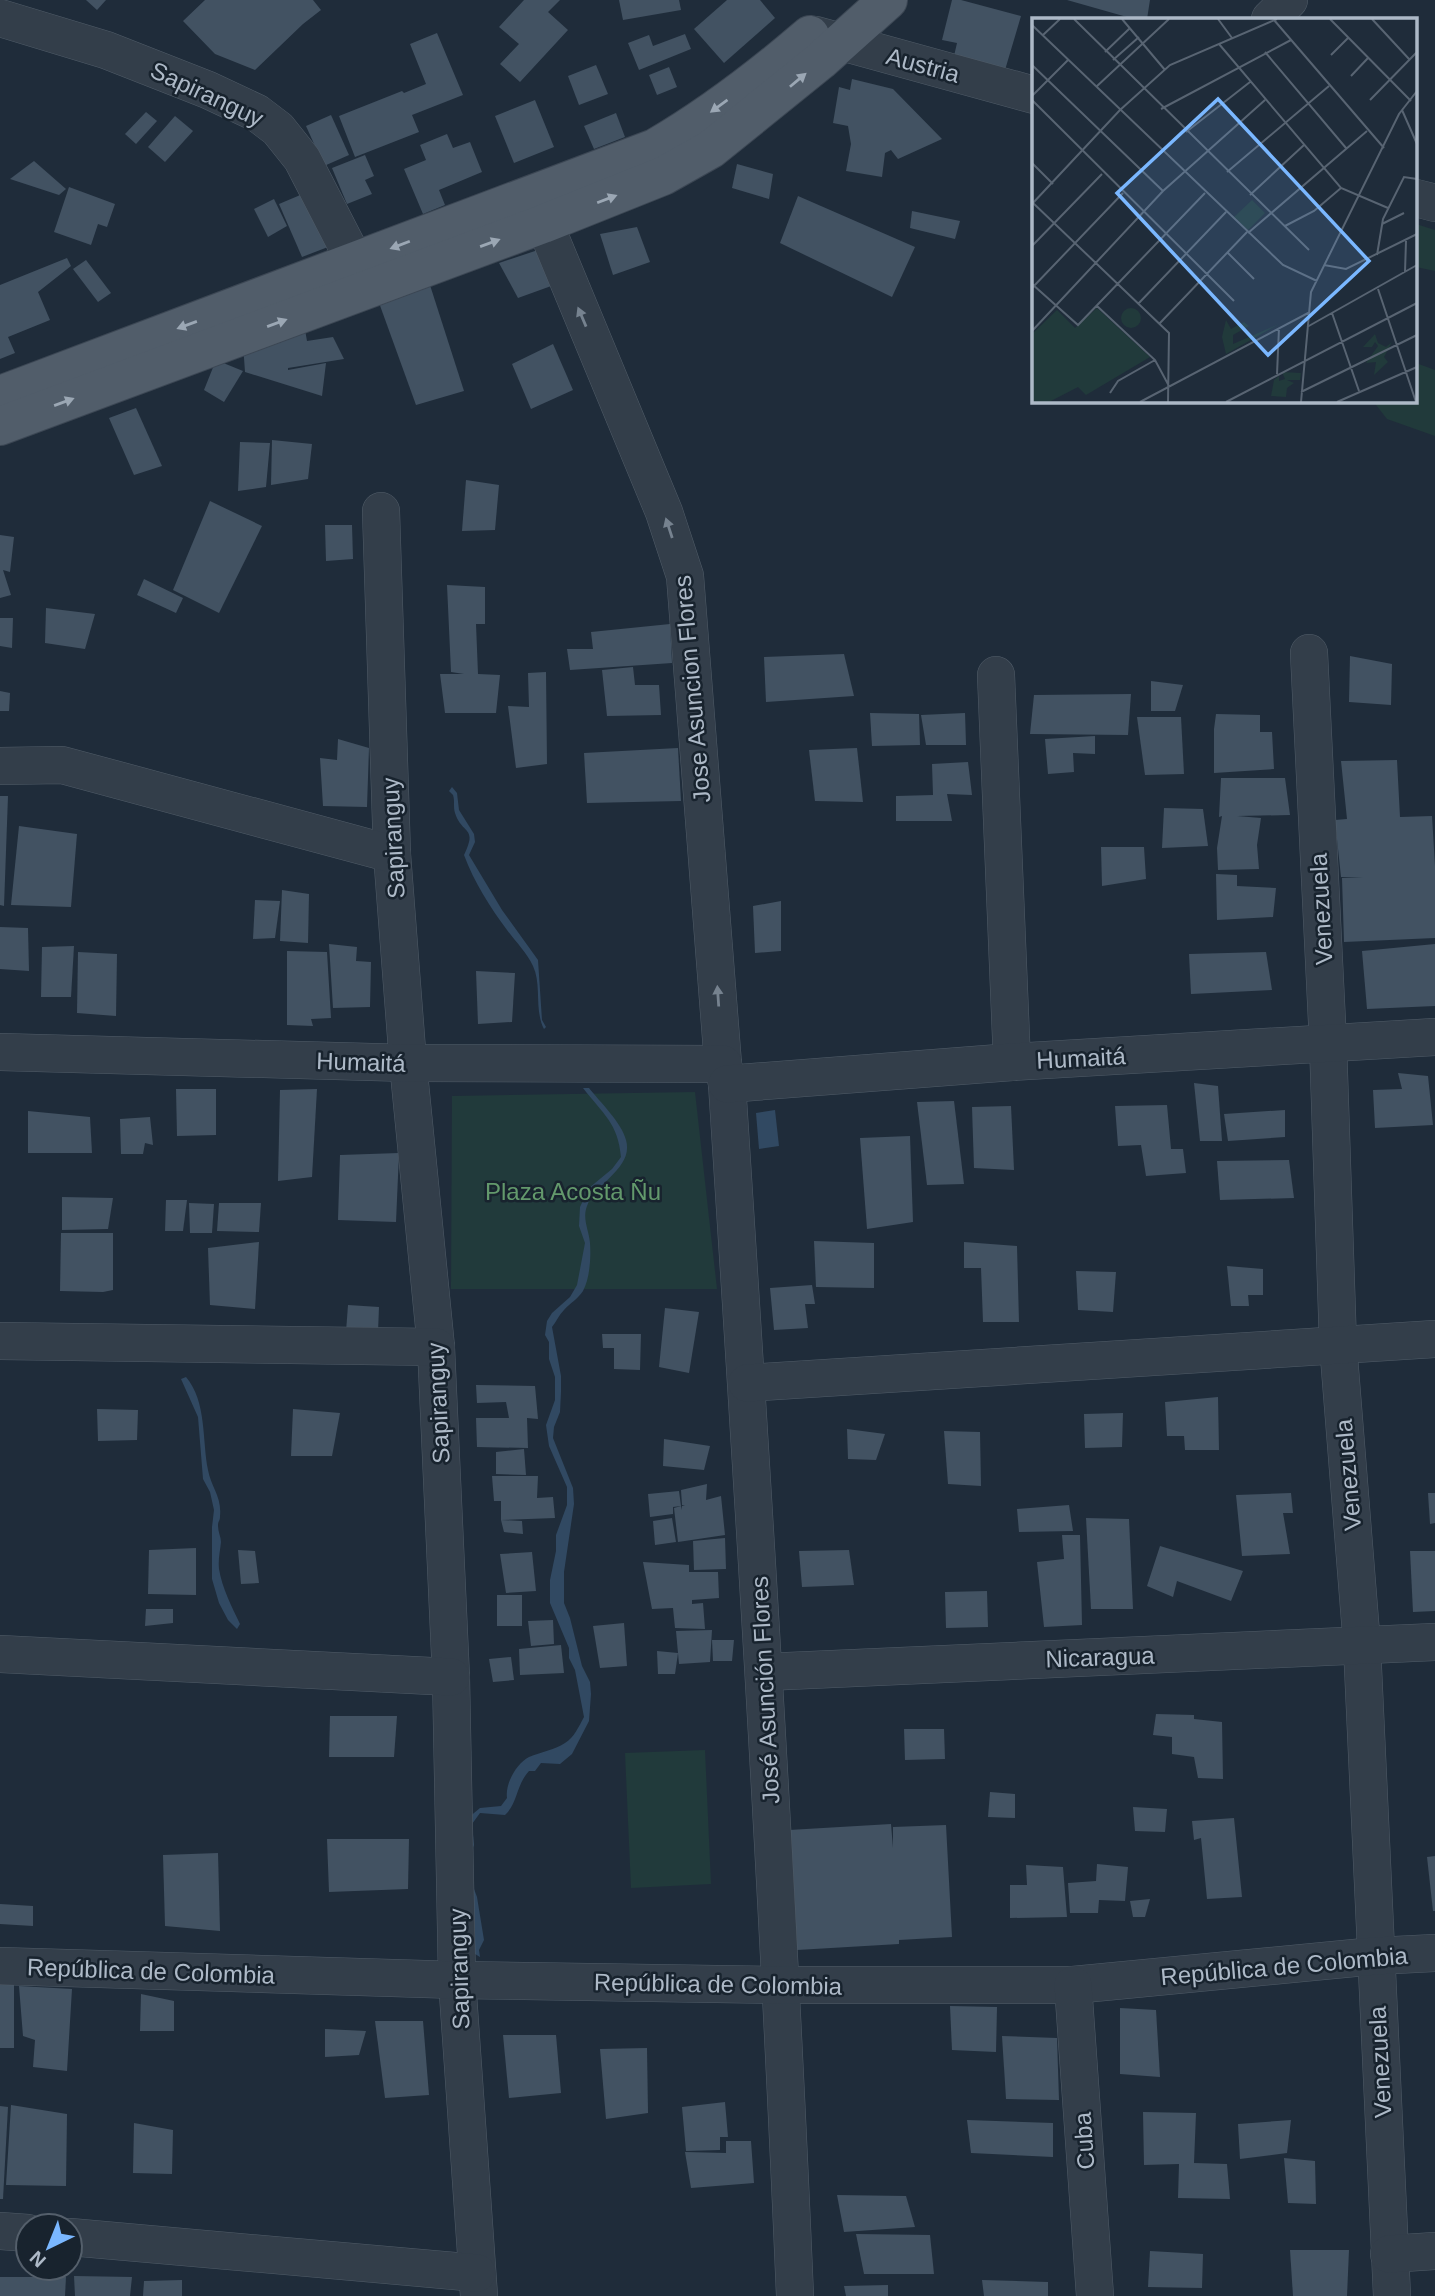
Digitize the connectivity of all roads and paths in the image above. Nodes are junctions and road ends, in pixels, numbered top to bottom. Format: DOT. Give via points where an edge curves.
graph roads {
  1 [pos="851,0"];
  2 [pos="888,0"];
  3 [pos="1289,0"];
  4 [pos="0,18"];
  5 [pos="1271,18"];
  6 [pos="826,38"];
  7 [pos="1032,94"];
  8 [pos="1418,199"];
  9 [pos="1435,203"];
  10 [pos="538,210"];
  11 [pos="361,276"];
  12 [pos="0,395"];
  13 [pos="0,426"];
  14 [pos="382,510"];
  15 [pos="1309,653"];
  16 [pos="996,675"];
  17 [pos="0,766"];
  18 [pos="392,854"];
  19 [pos="1435,1037"];
  20 [pos="1328,1043"];
  21 [pos="0,1052"];
  22 [pos="1012,1062"];
  23 [pos="408,1063"];
  24 [pos="725,1074"];
  25 [pos="1435,1339"];
  26 [pos="0,1342"];
  27 [pos="1338,1344"];
  28 [pos="436,1347"];
  29 [pos="747,1383"];
  30 [pos="1435,1642"];
  31 [pos="1363,1646"];
  32 [pos="0,1654"];
  33 [pos="765,1672"];
  34 [pos="451,1677"];
  35 [pos="1435,1953"];
  36 [pos="1375,1956"];
  37 [pos="0,1966"];
  38 [pos="457,1980"];
  39 [pos="782,1985"];
  40 [pos="1073,1986"];
  41 [pos="84,2239"];
  42 [pos="1435,2251"];
  43 [pos="1389,2254"];
  44 [pos="478,2285"];
  45 [pos="795,2296"];
  46 [pos="1094,2296"];
  47 [pos="1392,2296"];
  1 -- 6 [label="main road"];
  2 -- 6 [label="main road"];
  3 -- 5 [label="street"];
  4 -- 11 [label="street, Sapiranguy" via="106,50 257,113 278,129 302,159"];
  6 -- 7 [label="street, Austria"];
  6 -- 10 [label="main road" via="787,89 700,156 653,181"];
  8 -- 9 [label="street"];
  10 -- 11 [label="main road"];
  24 -- 10 [label="street, Jose Asuncion Flores, one-way" via="685,576 664,512"];
  11 -- 12 [label="main road, one-way"];
  13 -- 11 [label="main road, one-way"];
  14 -- 18 [label="street, Sapiranguy"];
  15 -- 20 [label="street, Venezuela"];
  16 -- 22 [label="street"];
  17 -- 18 [label="street" via="62,765"];
  18 -- 23 [label="street, Sapiranguy"];
  19 -- 20 [label="street, Humaitá"];
  20 -- 22 [label="street, Humaitá"];
  20 -- 27 [label="street, Venezuela"];
  21 -- 23 [label="street, Humaitá"];
  22 -- 24 [label="street, Humaitá"];
  23 -- 24 [label="street, Humaitá"];
  23 -- 28 [label="street, Sapiranguy"];
  24 -- 29 [label="street, José Asunción Flores"];
  25 -- 27 [label="street"];
  26 -- 28 [label="street"];
  27 -- 29 [label="street"];
  27 -- 31 [label="street, Venezuela"];
  28 -- 34 [label="street, Sapiranguy"];
  29 -- 33 [label="street, José Asunción Flores"];
  30 -- 31 [label="street, Nicaragua"];
  31 -- 33 [label="street, Nicaragua"];
  31 -- 36 [label="street, Venezuela"];
  32 -- 34 [label="street"];
  33 -- 39 [label="street, José Asunción Flores"];
  34 -- 38 [label="street, Sapiranguy"];
  35 -- 36 [label="street, República de Colombia"];
  36 -- 40 [label="street, República de Colombia"];
  36 -- 43 [label="street, Venezuela"];
  37 -- 38 [label="street, República de Colombia"];
  38 -- 39 [label="street, República de Colombia"];
  38 -- 44 [label="street, Sapiranguy"];
  39 -- 40 [label="street, República de Colombia"];
  39 -- 45 [label="street, José Asunción Flores"];
  40 -- 46 [label="street, Cuba"];
  41 -- 44 [label="street"];
  42 -- 43 [label="street"];
  43 -- 47 [label="street, Venezuela"];
}
